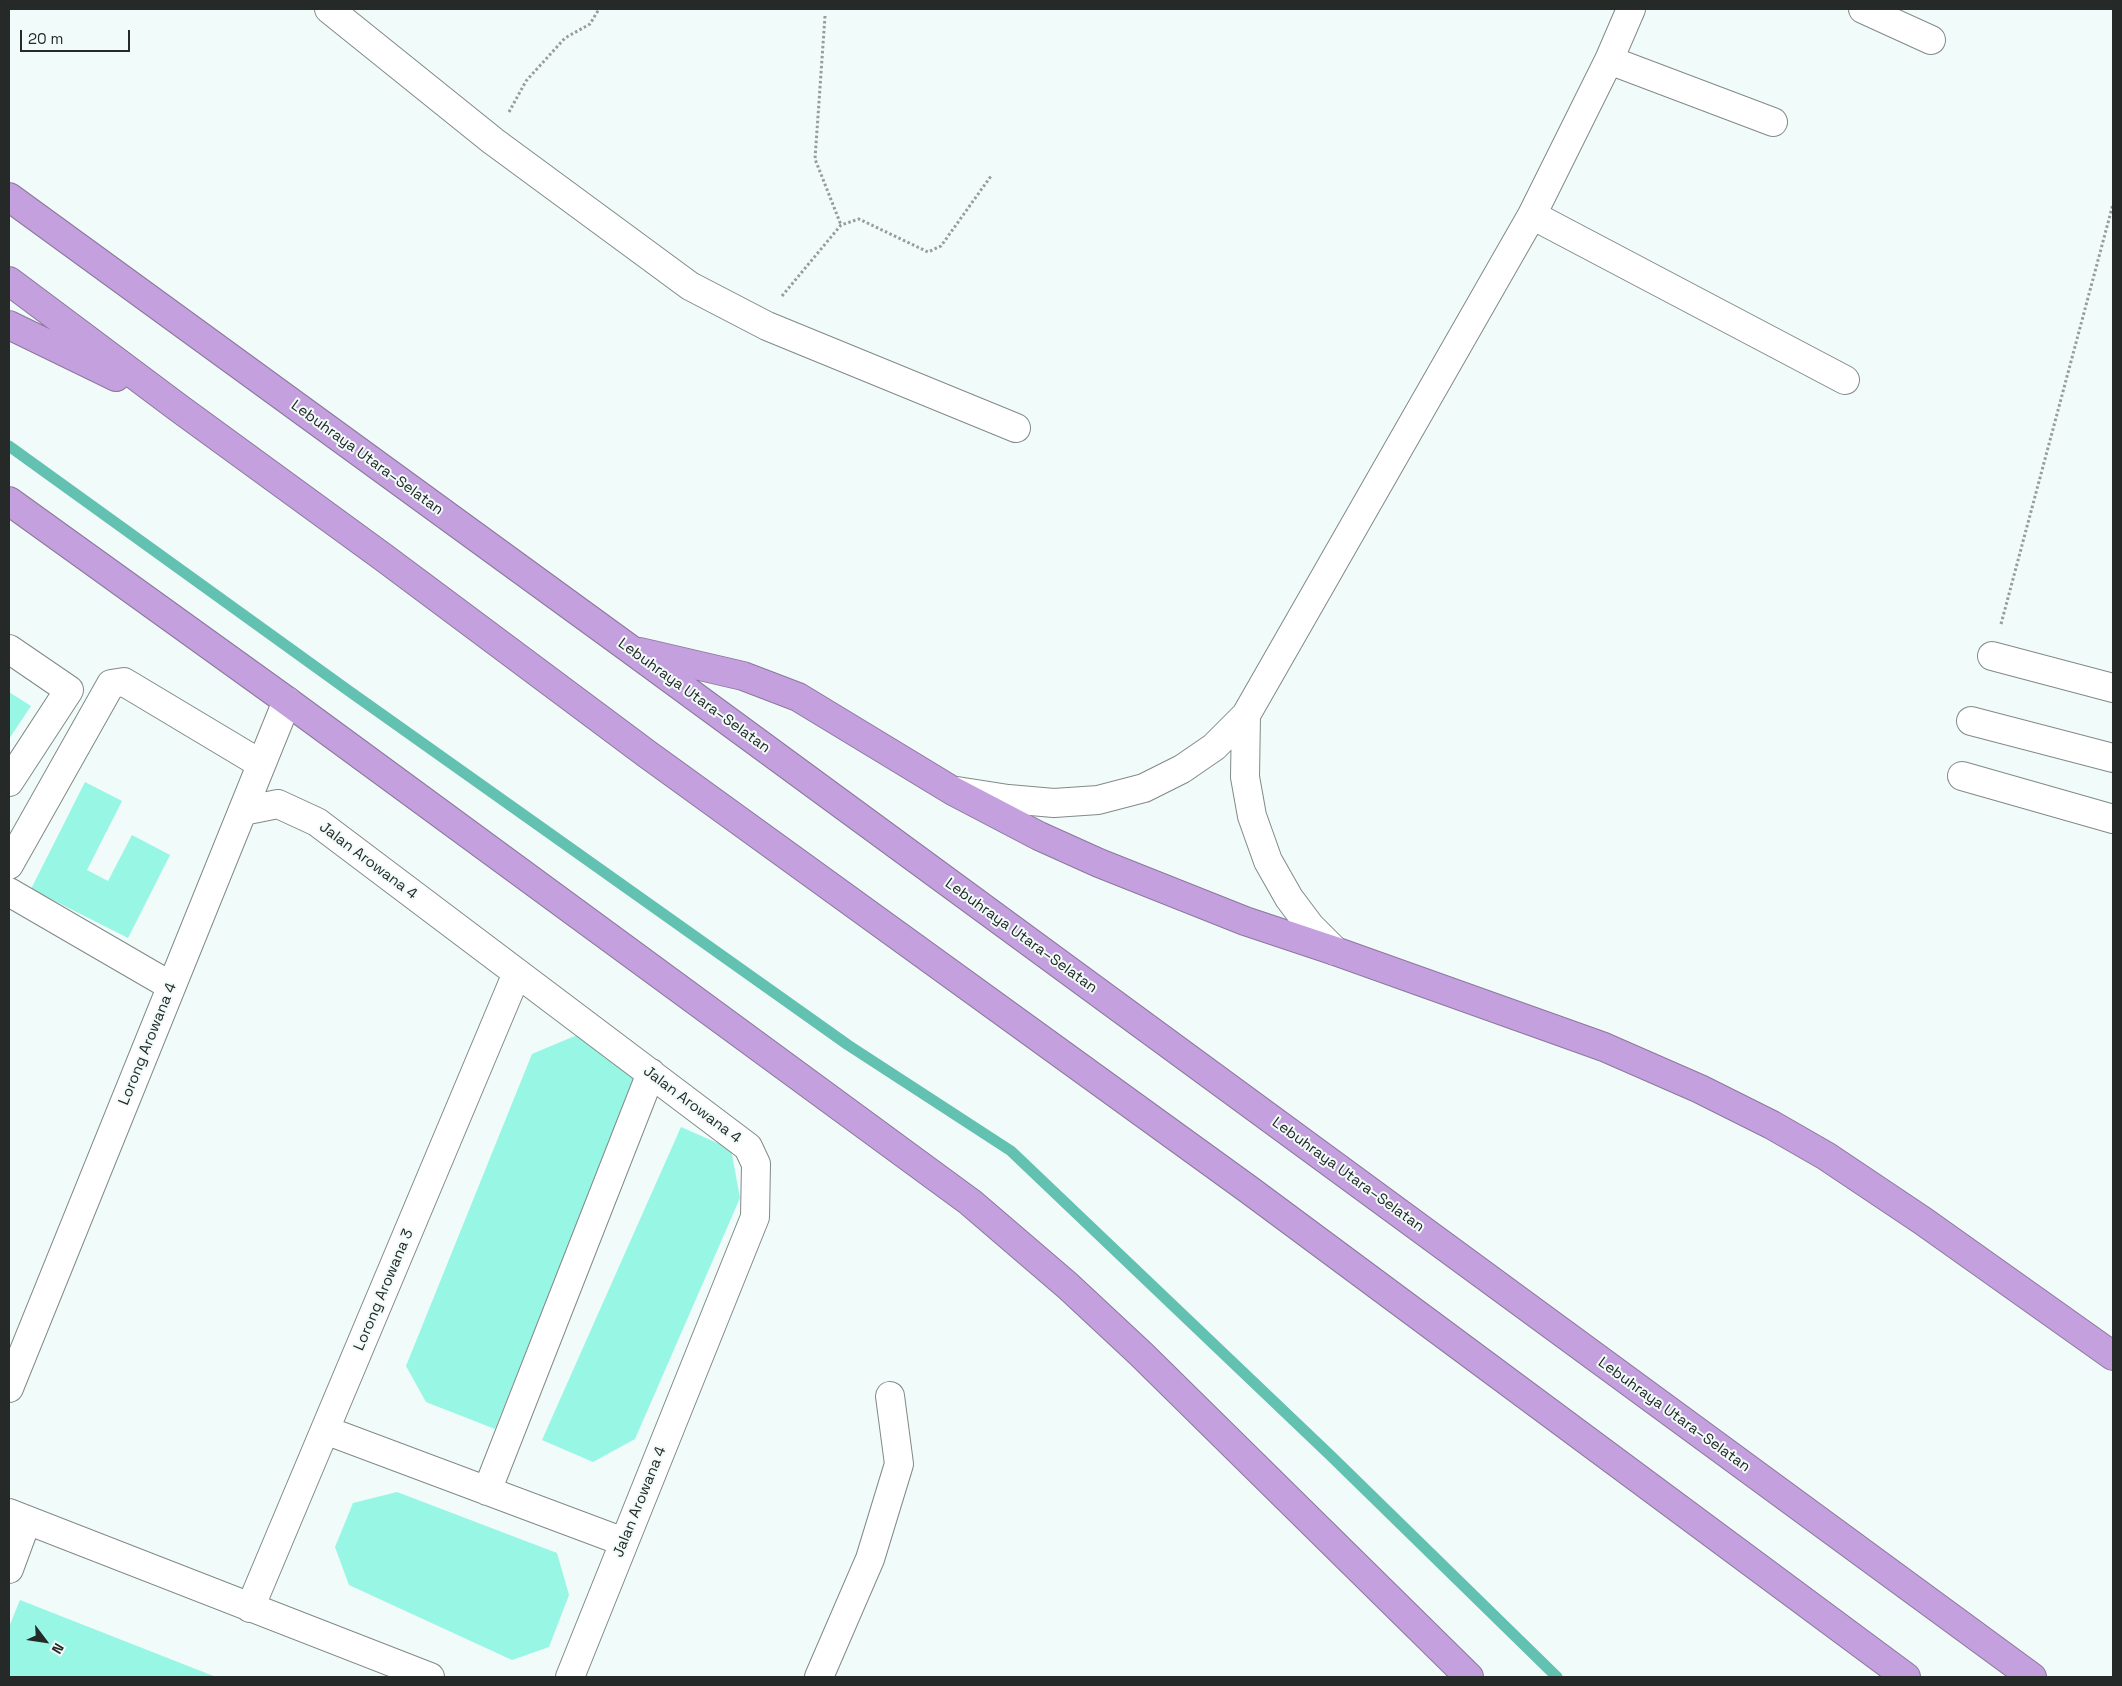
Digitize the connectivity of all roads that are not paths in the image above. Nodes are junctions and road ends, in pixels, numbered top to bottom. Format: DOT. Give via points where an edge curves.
graph roads {
  1 [pos="329,9"];
  2 [pos="1864,9"];
  3 [pos="1623,12"];
  4 [pos="1931,40"];
  5 [pos="1609,60"];
  6 [pos="1773,122"];
  7 [pos="9,196"];
  8 [pos="1532,215"];
  9 [pos="9,281"];
  10 [pos="9,325"];
  11 [pos="1845,380"];
  12 [pos="180,409"];
  13 [pos="1016,428"];
  14 [pos="9,501"];
  15 [pos="9,649"];
  16 [pos="630,649"];
  17 [pos="1992,656"];
  18 [pos="2113,688"];
  19 [pos="287,701"];
  20 [pos="1246,715"];
  21 [pos="1971,721"];
  22 [pos="2113,758"];
  23 [pos="262,764"];
  24 [pos="1962,776"];
  25 [pos="9,782"];
  26 [pos="953,790"];
  27 [pos="243,810"];
  28 [pos="2113,819"];
  29 [pos="9,865"];
  30 [pos="9,892"];
  31 [pos="1335,951"];
  32 [pos="517,972"];
  33 [pos="171,986"];
  34 [pos="651,1074"];
  35 [pos="2113,1356"];
  36 [pos="9,1388"];
  37 [pos="890,1396"];
  38 [pos="325,1430"];
  39 [pos="487,1491"];
  40 [pos="18,1517"];
  41 [pos="624,1542"];
  42 [pos="9,1569"];
  43 [pos="250,1608"];
  44 [pos="415,1675"];
  45 [pos="570,1677"];
  46 [pos="819,1677"];
  47 [pos="1469,1677"];
  48 [pos="1906,1677"];
  49 [pos="2032,1677"];
  1 -- 13 [label="street" via="493,141 690,286 767,326"];
  2 -- 4 [label="street"];
  3 -- 5 [label="street"];
  5 -- 6 [label="street"];
  5 -- 8 [label="street"];
  7 -- 16 [label="highway, Lebuhraya Utara–Selatan"];
  8 -- 11 [label="street"];
  8 -- 20 [label="street"];
  9 -- 12 [label="highway"];
  10 -- 12 [label="highway"];
  12 -- 48 [label="highway" via="647,754 1248,1188"];
  14 -- 19 [label="highway"];
  15 -- 25 [label="street" via="69,690"];
  16 -- 26 [label="highway" via="743,676 798,697"];
  16 -- 49 [label="highway, Lebuhraya Utara–Selatan"];
  17 -- 18 [label="street"];
  19 -- 23 [label="street, Lorong Arowana 4"];
  19 -- 47 [label="highway" via="970,1202 1141,1354"];
  20 -- 26 [label="street" via="1214,747 1182,769 1144,788 1098,800 1054,803"];
  20 -- 31 [label="street" via="1244,777 1252,816 1268,861 1289,898"];
  21 -- 22 [label="street"];
  23 -- 27 [label="street, Lorong Arowana 4"];
  23 -- 29 [label="street" via="124,682 111,684"];
  24 -- 28 [label="street"];
  26 -- 31 [label="highway" via="1039,836 1099,863 1245,921"];
  27 -- 32 [label="street, Jalan Arowana 4" via="278,804 317,822"];
  27 -- 33 [label="street, Lorong Arowana 4"];
  30 -- 33 [label="street"];
  31 -- 35 [label="highway" via="1604,1047 1772,1125 1826,1156 1923,1221"];
  32 -- 34 [label="street, Jalan Arowana 4"];
  32 -- 38 [label="street, Lorong Arowana 3"];
  33 -- 36 [label="street, Lorong Arowana 4"];
  34 -- 39 [label="street"];
  34 -- 41 [label="street, Jalan Arowana 4" via="748,1147 756,1164 755,1217"];
  37 -- 46 [label="street" via="899,1464 870,1559"];
  38 -- 39 [label="street"];
  38 -- 43 [label="street, Lorong Arowana 3"];
  39 -- 41 [label="street"];
  40 -- 42 [label="street"];
  40 -- 43 [label="street"];
  41 -- 45 [label="street, Jalan Arowana 4"];
  43 -- 44 [label="street"];
}
